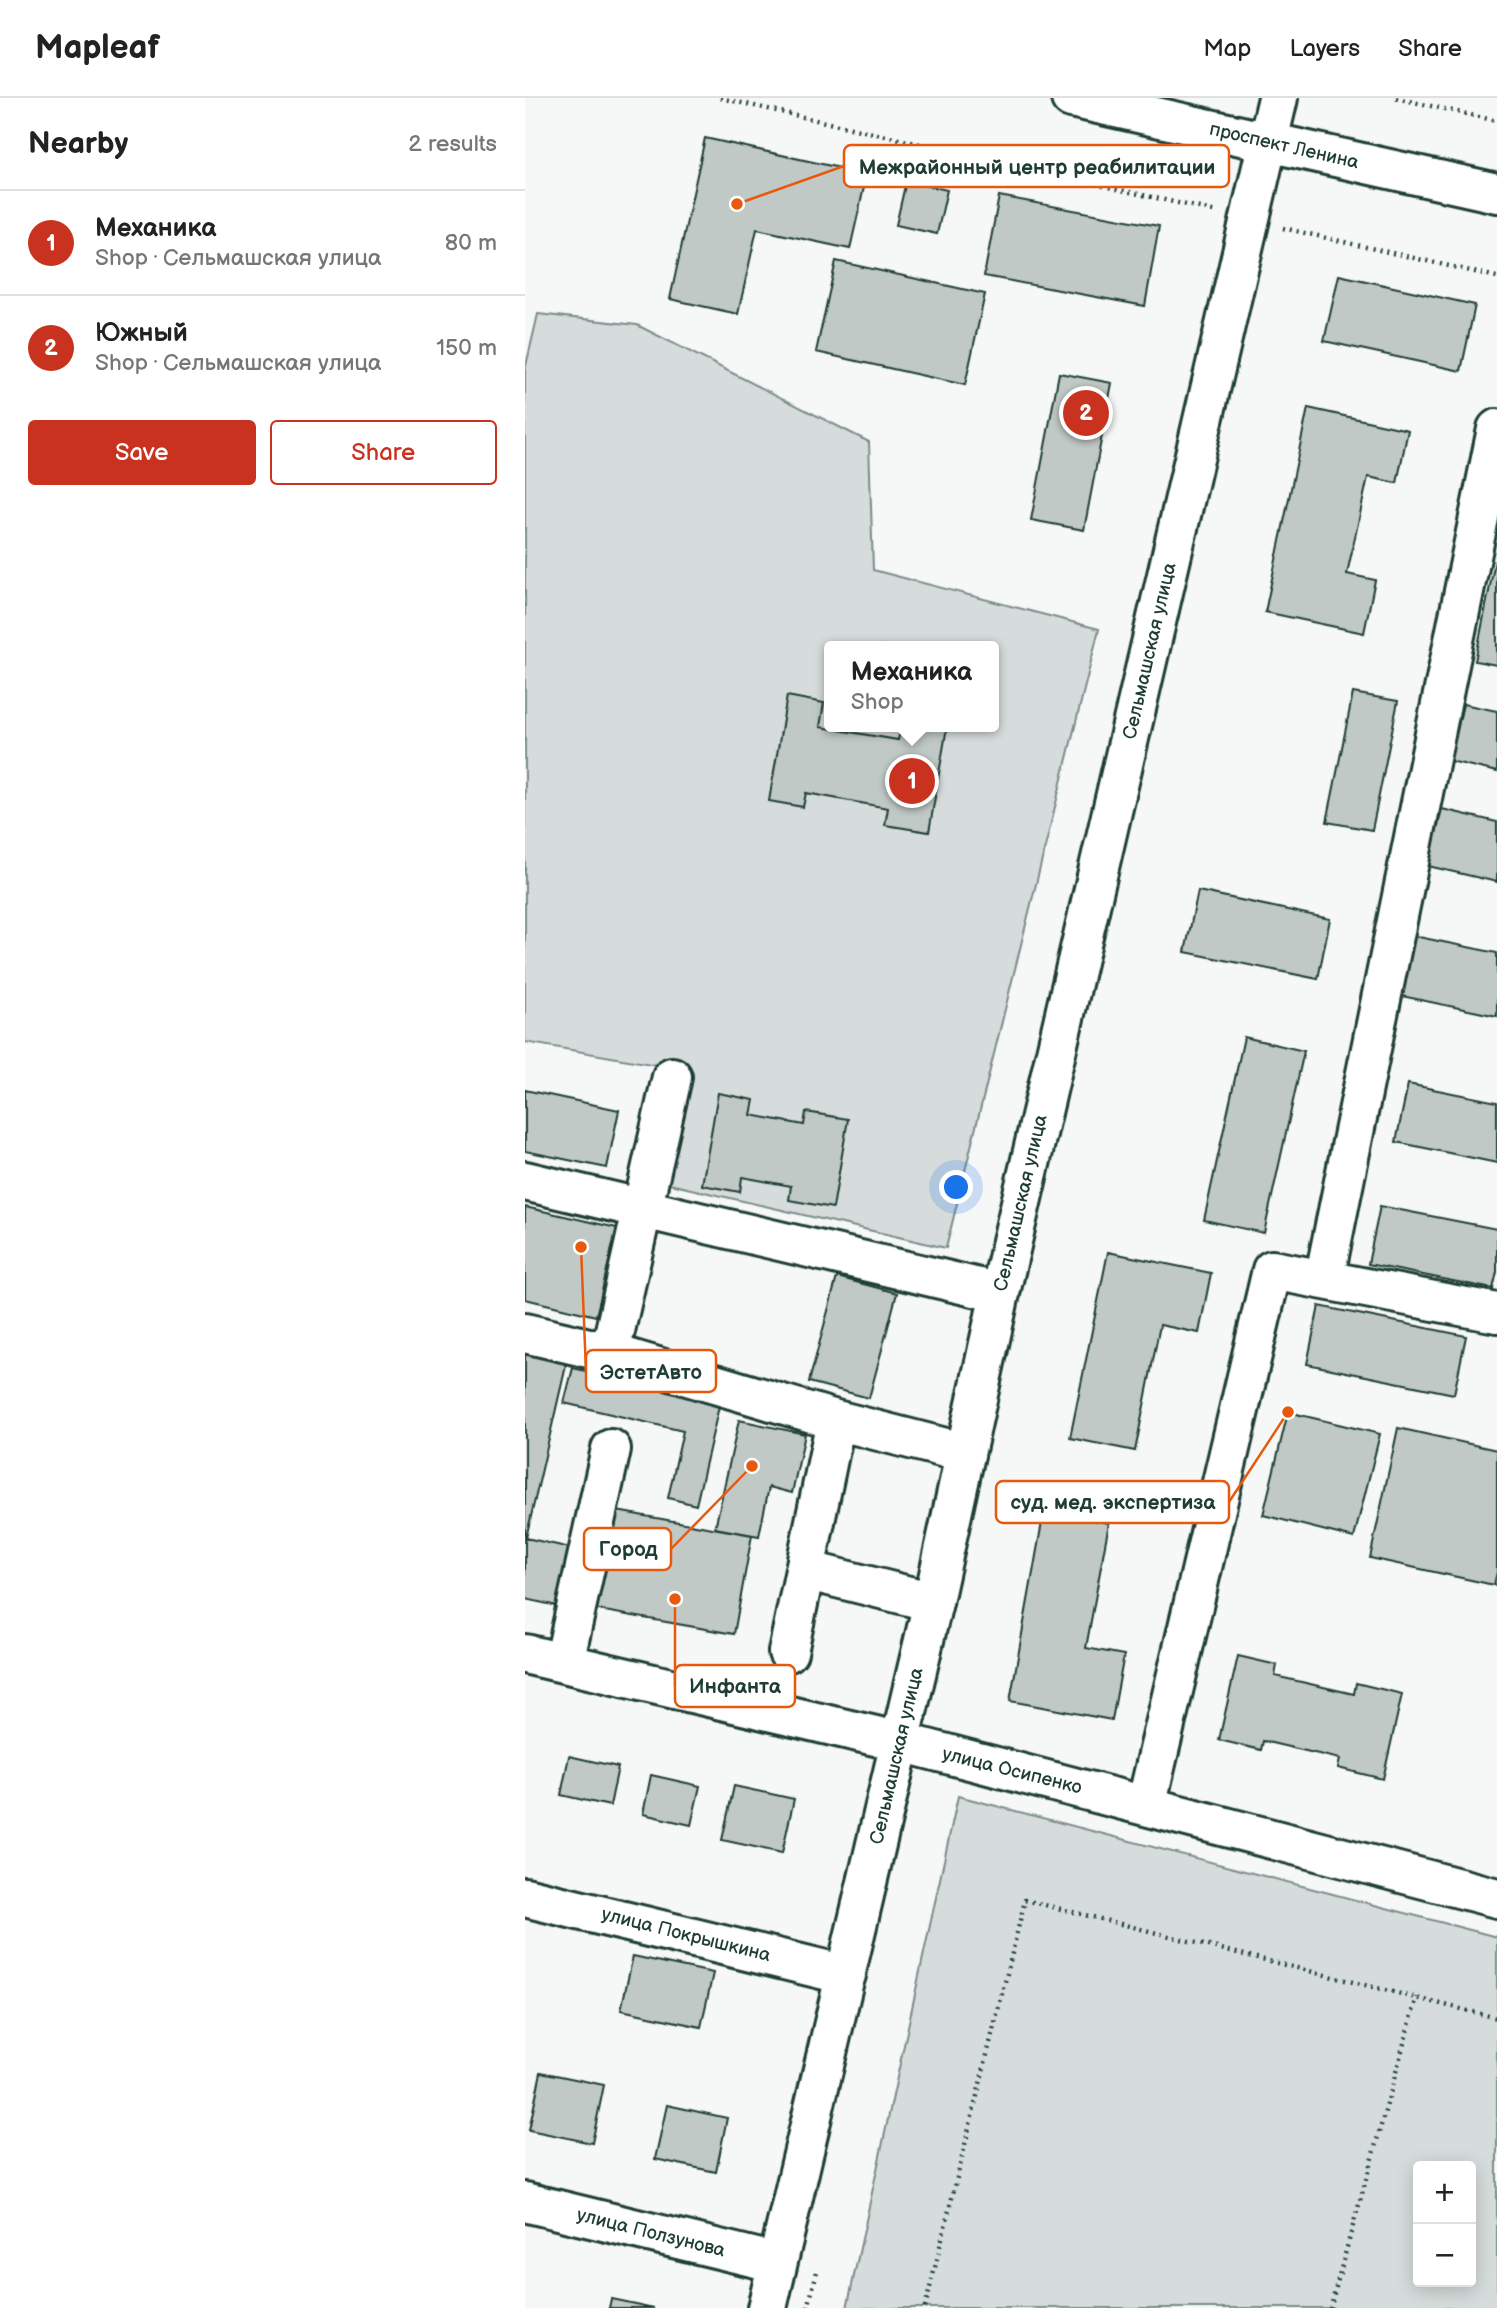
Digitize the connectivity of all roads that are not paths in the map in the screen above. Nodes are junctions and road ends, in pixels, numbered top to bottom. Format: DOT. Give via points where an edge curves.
graph roads {
  1 [pos="1071,98"];
  2 [pos="1278,98"];
  3 [pos="1268,142"];
  4 [pos="1497,193"];
  5 [pos="1497,429"];
  6 [pos="672,1077"];
  7 [pos="525,1181"];
  8 [pos="642,1209"];
  9 [pos="1324,1280"];
  10 [pos="1000,1293"];
  11 [pos="1497,1313"];
  12 [pos="525,1333"];
  13 [pos="610,1353"];
  14 [pos="836,1420"];
  15 [pos="611,1449"];
  16 [pos="965,1453"];
  17 [pos="805,1570"];
  18 [pos="933,1602"];
  19 [pos="788,1652"];
  20 [pos="525,1654"];
  21 [pos="564,1663"];
  22 [pos="901,1742"];
  23 [pos="1146,1806"];
  24 [pos="525,1897"];
  25 [pos="1497,1898"];
  26 [pos="846,1975"];
  27 [pos="525,2202"];
  28 [pos="777,2263"];
  29 [pos="767,2308"];
  1 -- 3 [label="main road, проспект Ленина"];
  2 -- 3 [label="main road, Сельмашская улица"];
  3 -- 4 [label="main road, проспект Ленина"];
  3 -- 10 [label="main road, Сельмашская улица"];
  5 -- 9 [label="main road"];
  6 -- 8 [label="main road"];
  7 -- 8 [label="main road"];
  8 -- 10 [label="main road"];
  8 -- 13 [label="main road"];
  9 -- 11 [label="main road"];
  9 -- 23 [label="main road" via="1272,1270"];
  10 -- 16 [label="main road, Сельмашская улица"];
  12 -- 13 [label="main road"];
  13 -- 14 [label="main road"];
  14 -- 16 [label="main road"];
  14 -- 17 [label="main road"];
  15 -- 21 [label="main road"];
  16 -- 18 [label="main road, Сельмашская улица"];
  17 -- 18 [label="main road"];
  17 -- 19 [label="main road"];
  18 -- 22 [label="main road, Сельмашская улица"];
  20 -- 21 [label="main road, улица Осипенко"];
  21 -- 22 [label="main road, улица Осипенко"];
  22 -- 23 [label="main road, улица Осипенко"];
  22 -- 26 [label="main road, Сельмашская улица"];
  23 -- 25 [label="main road, улица Осипенко"];
  24 -- 26 [label="main road, улица Покрышкина"];
  26 -- 28 [label="main road, Сельмашская улица"];
  27 -- 28 [label="main road, улица Ползунова"];
  28 -- 29 [label="main road, Сельмашская улица"];
}
